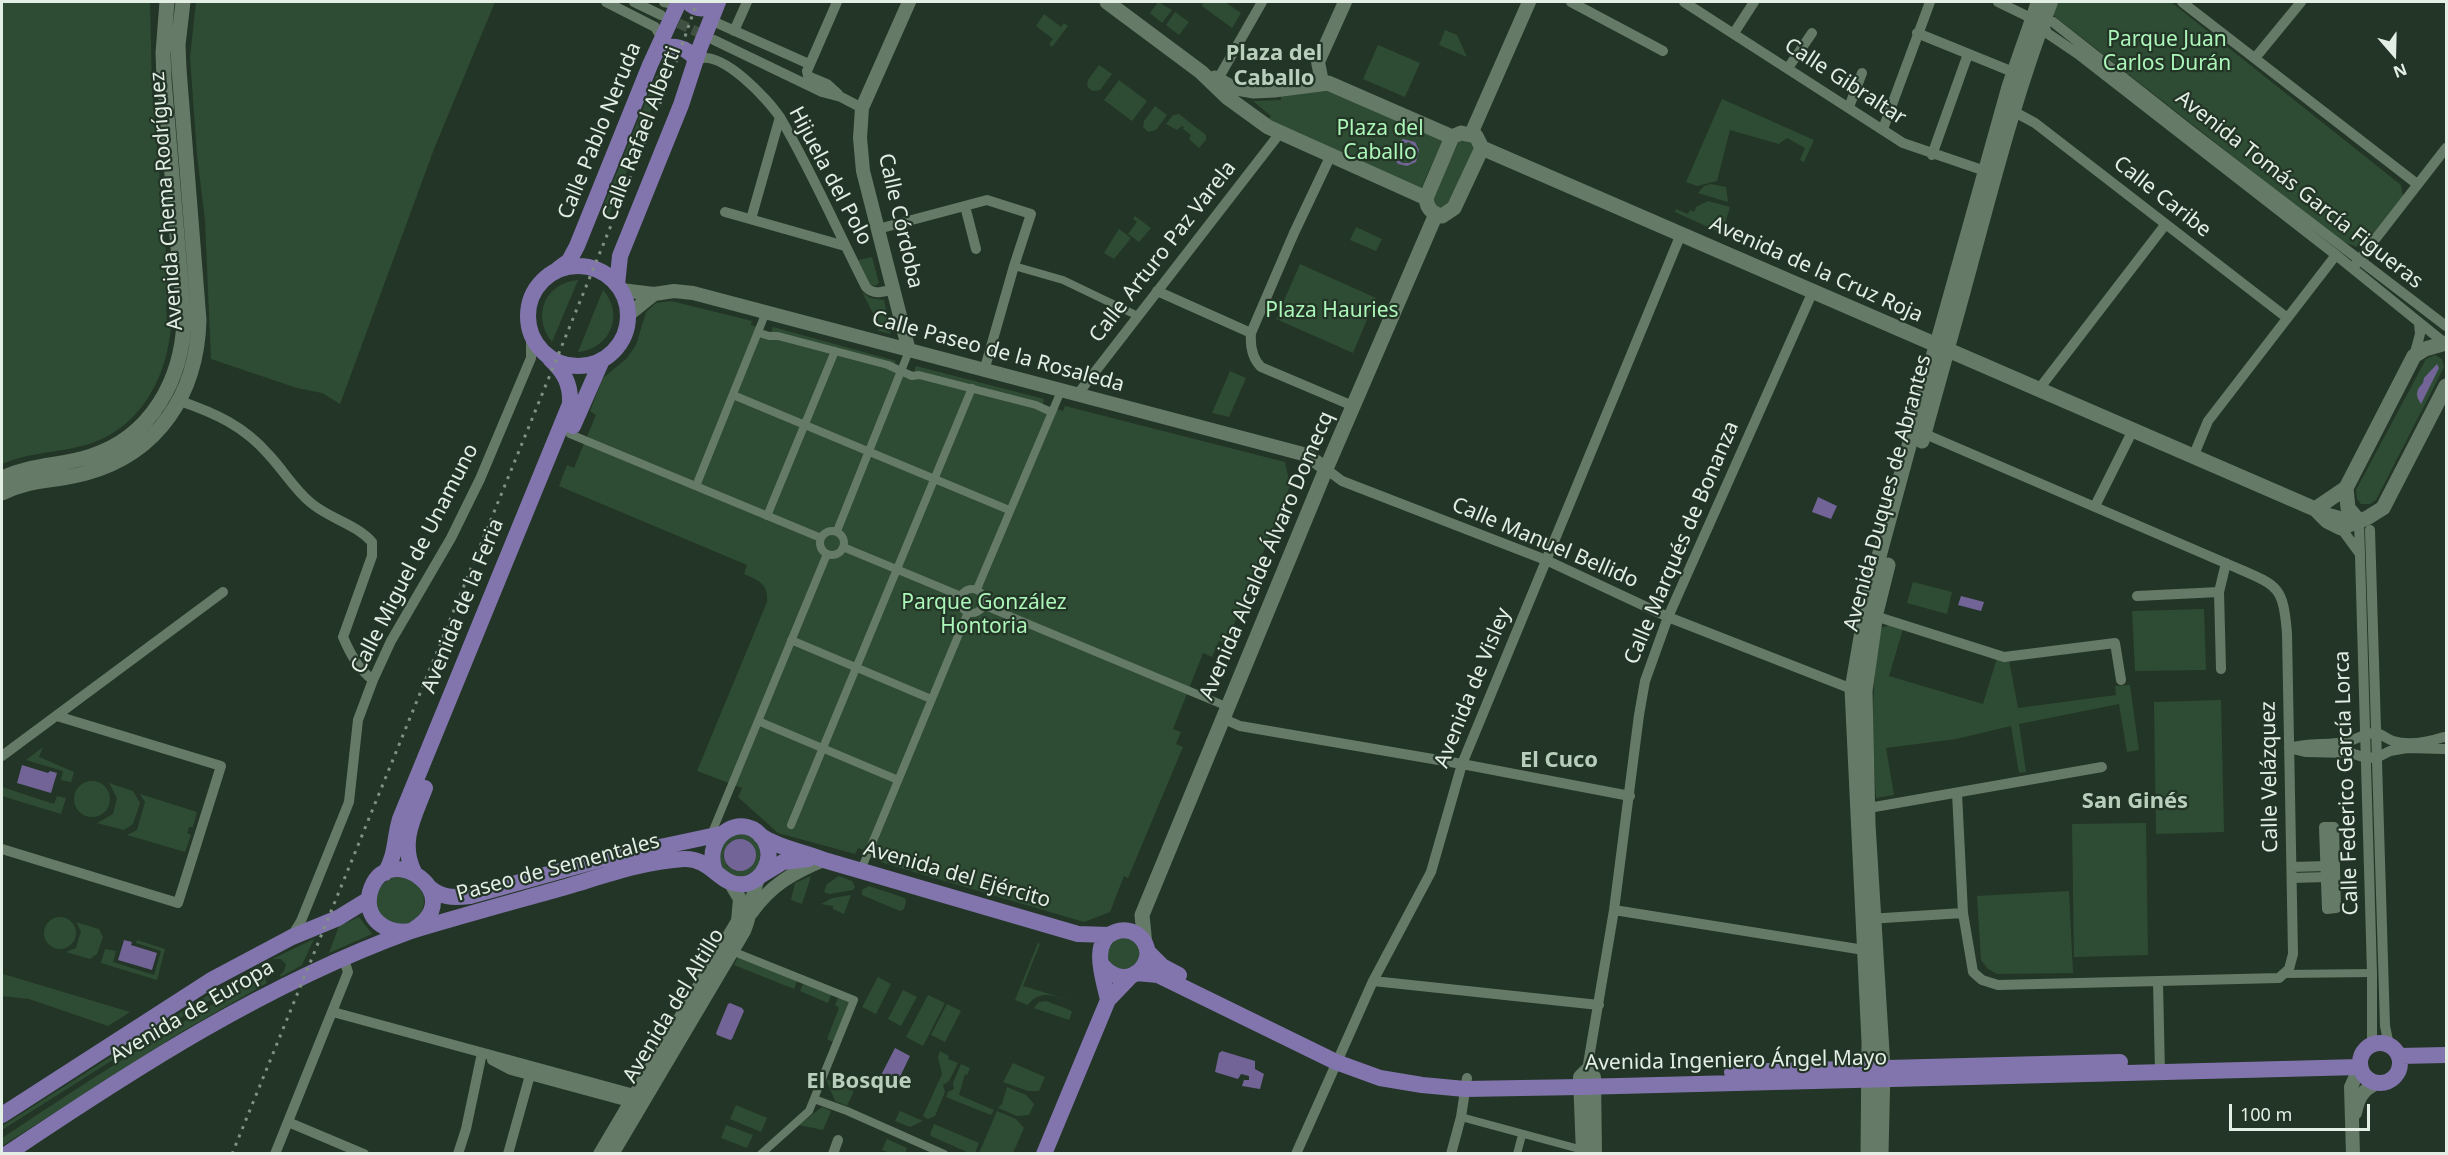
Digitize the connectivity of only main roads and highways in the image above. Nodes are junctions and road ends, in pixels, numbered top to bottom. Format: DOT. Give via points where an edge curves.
graph roads {
  1 [pos="167,2"];
  2 [pos="183,2"];
  3 [pos="679,2"];
  4 [pos="688,2"];
  5 [pos="1107,2"];
  6 [pos="716,6"];
  7 [pos="659,44"];
  8 [pos="696,60"];
  9 [pos="1201,72"];
  10 [pos="1452,137"];
  11 [pos="1482,148"];
  12 [pos="1426,198"];
  13 [pos="1436,214"];
  14 [pos="554,272"];
  15 [pos="619,287"];
  16 [pos="2444,346"];
  17 [pos="1942,348"];
  18 [pos="550,358"];
  19 [pos="602,360"];
  20 [pos="2446,386"];
  21 [pos="2,478"];
  22 [pos="2346,488"];
  23 [pos="2,493"];
  24 [pos="2315,509"];
  25 [pos="2365,526"];
  26 [pos="1881,572"];
  27 [pos="1862,809"];
  28 [pos="715,836"];
  29 [pos="761,836"];
  30 [pos="824,860"];
  31 [pos="715,871"];
  32 [pos="414,872"];
  33 [pos="385,873"];
  34 [pos="759,876"];
  35 [pos="429,887"];
  36 [pos="369,899"];
  37 [pos="1142,915"];
  38 [pos="1868,919"];
  39 [pos="411,931"];
  40 [pos="1113,933"];
  41 [pos="1078,934"];
  42 [pos="1146,948"];
  43 [pos="1101,961"];
  44 [pos="1134,975"];
  45 [pos="1108,1000"];
  46 [pos="2446,1055"];
  47 [pos="2380,1056"];
  48 [pos="1338,1058"];
  49 [pos="2446,1064"];
  50 [pos="2160,1067"];
  51 [pos="1876,1074"];
  52 [pos="2,1115"];
  53 [pos="7,1154"];
  54 [pos="1044,1154"];
  55 [pos="1868,1154"];
  56 [pos="1881,1154"];
  1 -- 21 [label="main road, Avenida Chema Rodríguez" via="164,80 184,320 173,380 148,419 114,446 92,456 31,467"];
  2 -- 23 [label="main road, Avenida Chema Rodríguez" via="178,69 199,320 194,364 180,401 149,439 117,461 86,473 35,481"];
  3 -- 7 [label="main road, Calle Pablo Neruda"];
  4 -- 6 [label="main road" via="698,8"];
  5 -- 9 [label="main road"];
  6 -- 8 [label="main road, Calle Rafael Alberti"];
  7 -- 8 [label="main road" via="687,50"];
  7 -- 14 [label="main road, Calle Pablo Neruda" via="578,246 569,261"];
  8 -- 15 [label="main road, Calle Rafael Alberti" via="620,256"];
  9 -- 10 [label="main road" via="1231,87 1254,91 1333,84"];
  9 -- 12 [label="main road" via="1268,127"];
  10 -- 11 [label="main road" via="1471,134"];
  10 -- 12 [label="main road"];
  11 -- 13 [label="main road" via="1454,208 1442,216"];
  11 -- 17 [label="main road, Avenida de la Cruz Roja"];
  12 -- 13 [label="main road"];
  13 -- 37 [label="main road, Avenida Alcalde Álvaro Domecq"];
  14 -- 15 [label="main road" via="585,266 600,271"];
  14 -- 18 [label="main road" via="538,285 527,314 531,335"];
  15 -- 19 [label="main road" via="628,315 627,329 613,352"];
  16 -- 22 [label="main road" via="2415,356"];
  17 -- 24 [label="main road, Avenida de la Cruz Roja"];
  17 -- 26 [label="main road, Avenida Duques de Abrantes"];
  18 -- 19 [label="main road" via="576,366"];
  18 -- 33 [label="main road, Avenida de la Feria" via="567,381 570,404 400,819 395,853"];
  19 -- 32 [label="main road, Avenida de la Feria" via="411,824 407,851"];
  20 -- 25 [label="main road" via="2383,508"];
  22 -- 24 [label="main road"];
  22 -- 25 [label="main road" via="2348,508"];
  24 -- 25 [label="main road, Avenida de la Cruz Roja" via="2341,528"];
  26 -- 27 [label="main road, Avenida Duques de Abrantes" via="1865,691"];
  26 -- 27 [label="main road, Avenida Duques de Abrantes" via="1859,641 1852,689"];
  27 -- 38 [label="main road, Avenida Duques de Abrantes"];
  28 -- 29 [label="main road" via="741,827"];
  28 -- 31 [label="main road" via="711,855"];
  28 -- 35 [label="main road, Paseo de Sementales" via="599,860 470,896 448,898"];
  29 -- 30 [label="main road, Avenida del Ejército" via="777,846"];
  29 -- 34 [label="main road" via="769,854"];
  30 -- 34 [label="main road, Avenida del Ejército" via="790,860"];
  30 -- 41 [label="main road, Avenida del Ejército"];
  31 -- 34 [label="main road" via="730,882 745,884"];
  31 -- 39 [label="main road, Paseo de Sementales" via="696,860 649,865"];
  32 -- 33 [label="main road" via="405,869"];
  32 -- 35 [label="main road"];
  33 -- 36 [label="main road, Avenida de Europa" via="371,889"];
  35 -- 39 [label="main road, Avenida de Europa" via="432,908 428,918"];
  36 -- 39 [label="main road" via="374,918 381,926 401,933"];
  36 -- 52 [label="main road, Avenida de Europa" via="213,979"];
  37 -- 40 [label="main road"];
  37 -- 42 [label="main road, Avenida Alcalde Álvaro Domecq"];
  38 -- 51 [label="main road, Avenida Duques de Abrantes"];
  38 -- 51 [label="main road, Avenida Duques de Abrantes" via="1864,950"];
  39 -- 53 [label="main road, Avenida de Europa" via="343,957 178,1042"];
  40 -- 41 [label="main road, Avenida del Ejército"];
  40 -- 42 [label="main road" via="1132,932"];
  40 -- 43 [label="main road" via="1101,947"];
  41 -- 43 [label="main road"];
  42 -- 44 [label="main road" via="1145,964"];
  42 -- 48 [label="main road, Avenida Ingeniero Ángel Mayo" via="1162,966"];
  43 -- 44 [label="main road" via="1111,974"];
  43 -- 45 [label="main road"];
  44 -- 45 [label="main road"];
  44 -- 48 [label="main road, Avenida Ingeniero Ángel Mayo" via="1158,975"];
  45 -- 54 [label="main road"];
  46 -- 47 [label="main road, Avenida Ingeniero Ángel Mayo"];
  47 -- 47 [label="main road" via="2367,1079 2385,1083 2398,1073"];
  47 -- 49 [label="main road, Avenida Ingeniero Ángel Mayo"];
  47 -- 50 [label="main road, Avenida Ingeniero Ángel Mayo"];
  47 -- 50 [label="main road, Avenida Ingeniero Ángel Mayo" via="2342,1068"];
  48 -- 51 [label="main road, Avenida Ingeniero Ángel Mayo" via="1380,1077 1422,1085"];
  50 -- 51 [label="main road, Avenida Ingeniero Ángel Mayo"];
  51 -- 55 [label="main road"];
  51 -- 56 [label="main road"];
}
